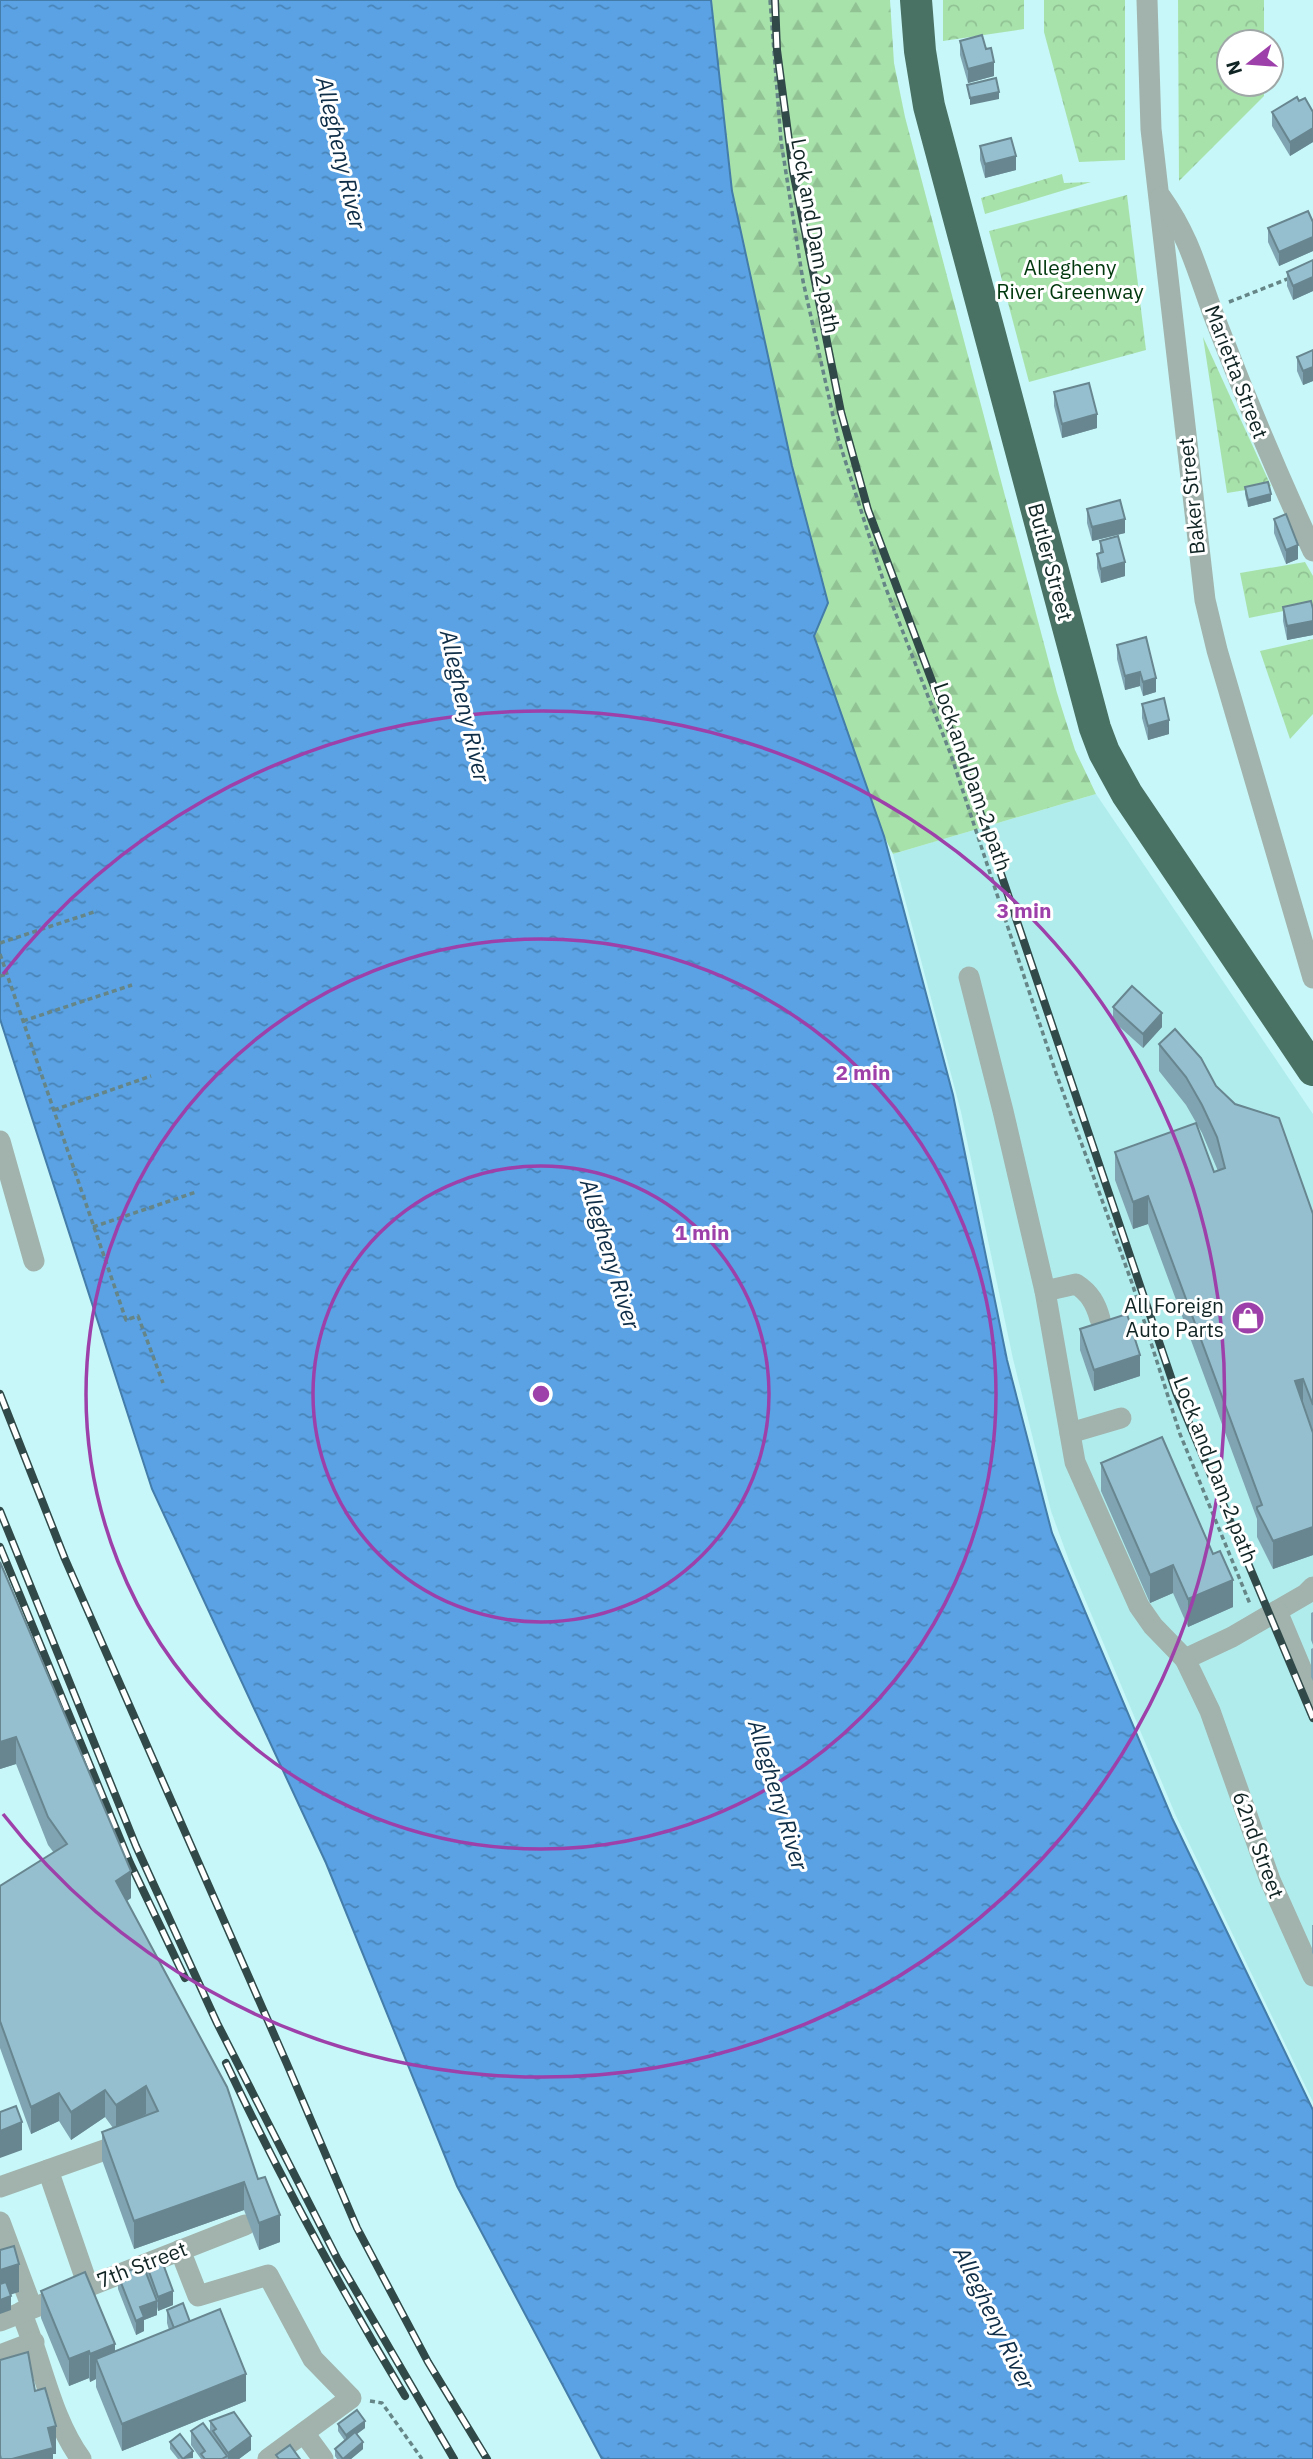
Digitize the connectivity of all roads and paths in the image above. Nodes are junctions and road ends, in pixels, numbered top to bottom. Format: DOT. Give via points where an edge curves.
graph roads {
  1 [pos="770,0"];
  2 [pos="916,0"];
  3 [pos="1147,0"];
  4 [pos="1159,194"];
  5 [pos="1300,274"];
  6 [pos="1211,309"];
  7 [pos="1313,551"];
  8 [pos="97,911"];
  9 [pos="0,943"];
  10 [pos="0,954"];
  11 [pos="7,974"];
  12 [pos="0,976"];
  13 [pos="969,977"];
  14 [pos="1313,978"];
  15 [pos="132,985"];
  16 [pos="23,1021"];
  17 [pos="1313,1070"];
  18 [pos="151,1076"];
  19 [pos="54,1110"];
  20 [pos="0,1141"];
  21 [pos="196,1192"];
  22 [pos="93,1227"];
  23 [pos="34,1261"];
  24 [pos="1045,1291"];
  25 [pos="1100,1319"];
  26 [pos="163,1383"];
  27 [pos="1121,1418"];
  28 [pos="1070,1433"];
  29 [pos="1313,1587"];
  30 [pos="1277,1611"];
  31 [pos="1257,1621"];
  32 [pos="1185,1659"];
  33 [pos="1313,1697"];
  34 [pos="1313,1976"];
  35 [pos="141,2136"];
  36 [pos="48,2170"];
  37 [pos="0,2187"];
  38 [pos="0,2222"];
  39 [pos="245,2225"];
  40 [pos="180,2250"];
  41 [pos="5,2253"];
  42 [pos="88,2286"];
  43 [pos="27,2310"];
  44 [pos="0,2320"];
  45 [pos="34,2342"];
  46 [pos="0,2355"];
  47 [pos="351,2399"];
  48 [pos="304,2433"];
  49 [pos="81,2459"];
  50 [pos="268,2459"];
  51 [pos="323,2459"];
  52 [pos="422,2459"];
  1 -- 31 [label="path, Lock and Dam 2 path" via="781,141 803,281 838,438 885,586 951,755 1180,1434"];
  2 -- 17 [label="highway, Butler Street" via="929,106 1095,728 1127,794"];
  3 -- 4 [label="street, Baker Street" via="1149,94"];
  4 -- 6 [label="street, Marietta Street" via="1185,234"];
  4 -- 14 [label="street, Baker Street" via="1205,600"];
  5 -- 6 [label="path"];
  6 -- 7 [label="street, Marietta Street" via="1272,464"];
  8 -- 9 [label="path"];
  10 -- 11 [label="path"];
  11 -- 12 [label="path"];
  11 -- 16 [label="path"];
  13 -- 24 [label="street, 62nd Street"];
  15 -- 16 [label="path"];
  16 -- 19 [label="path"];
  18 -- 19 [label="path"];
  19 -- 22 [label="path"];
  20 -- 23 [label="street"];
  21 -- 22 [label="path"];
  22 -- 26 [label="path" via="126,1320 138,1316"];
  24 -- 25 [label="street" via="1076,1284 1095,1303"];
  24 -- 28 [label="street, 62nd Street"];
  27 -- 28 [label="street"];
  28 -- 32 [label="street, 62nd Street" via="1075,1462 1139,1606"];
  29 -- 30 [label="street"];
  30 -- 31 [label="street"];
  30 -- 33 [label="street"];
  31 -- 32 [label="street"];
  32 -- 34 [label="street, 62nd Street" via="1210,1711 1270,1880"];
  35 -- 36 [label="street"];
  36 -- 37 [label="street"];
  36 -- 42 [label="street"];
  38 -- 41 [label="street"];
  39 -- 40 [label="street, 7th Street"];
  40 -- 42 [label="street, 7th Street"];
  40 -- 47 [label="street" via="198,2296 268,2275 313,2358"];
  41 -- 43 [label="street"];
  42 -- 43 [label="street, 7th Street"];
  43 -- 44 [label="street, 7th Street"];
  43 -- 45 [label="street"];
  45 -- 46 [label="street"];
  45 -- 49 [label="street" via="50,2396"];
  47 -- 48 [label="street"];
  47 -- 52 [label="path" via="382,2403"];
  48 -- 50 [label="street"];
  48 -- 51 [label="street"];
}
